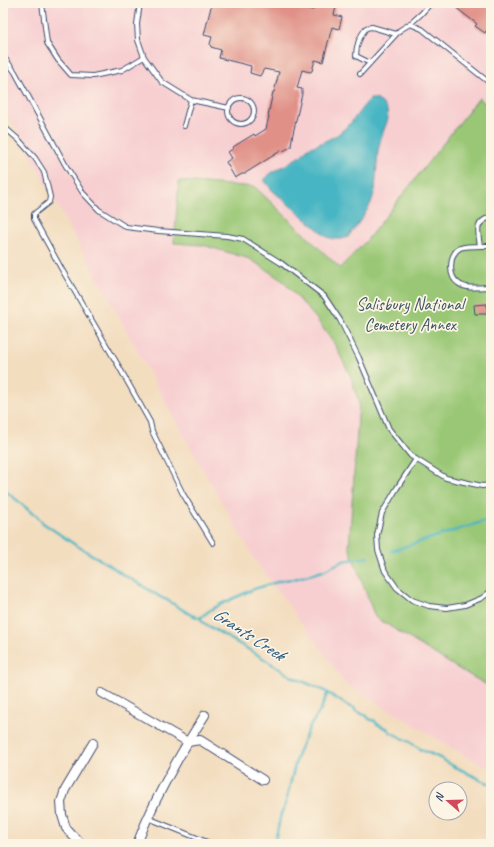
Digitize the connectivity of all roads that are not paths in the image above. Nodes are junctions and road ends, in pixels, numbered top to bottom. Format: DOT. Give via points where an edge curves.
graph roads {
  1 [pos="42,3"];
  2 [pos="140,3"];
  3 [pos="431,3"];
  4 [pos="410,24"];
  5 [pos="396,34"];
  6 [pos="3,56"];
  7 [pos="144,57"];
  8 [pos="370,63"];
  9 [pos="360,74"];
  10 [pos="491,84"];
  11 [pos="191,100"];
  12 [pos="229,108"];
  13 [pos="3,126"];
  14 [pos="184,126"];
  15 [pos="491,217"];
  16 [pos="480,246"];
  17 [pos="491,246"];
  18 [pos="491,286"];
  19 [pos="416,459"];
  20 [pos="491,485"];
  21 [pos="213,543"];
  22 [pos="491,591"];
  23 [pos="102,693"];
  24 [pos="204,715"];
  25 [pos="188,742"];
  26 [pos="93,743"];
  27 [pos="263,780"];
  28 [pos="148,818"];
  29 [pos="82,844"];
  30 [pos="137,844"];
  31 [pos="212,844"];
  1 -- 7 [label="lane" via="46,43 72,75 93,76 122,70"];
  2 -- 7 [label="lane" via="138,40"];
  3 -- 4 [label="lane"];
  4 -- 5 [label="lane"];
  4 -- 10 [label="lane" via="422,29"];
  5 -- 8 [label="lane"];
  5 -- 8 [label="lane" via="372,27 366,28 361,34 356,56"];
  6 -- 19 [label="lane" via="15,72 66,166 83,193 99,210 126,227 243,239 282,263 324,296 360,358 388,429"];
  7 -- 11 [label="lane" via="162,82"];
  8 -- 9 [label="lane"];
  11 -- 12 [label="lane"];
  11 -- 14 [label="lane"];
  12 -- 12 [label="lane" via="230,117 240,124 248,122 254,111 251,103 244,98 236,99"];
  13 -- 21 [label="lane" via="19,140 44,172 49,202 34,214 34,219 122,371 150,422 183,494"];
  15 -- 16 [label="lane" via="481,222 478,227"];
  16 -- 17 [label="lane"];
  16 -- 18 [label="lane" via="456,251 452,259 453,277 465,287"];
  19 -- 20 [label="lane" via="446,478 482,486"];
  19 -- 22 [label="lane" via="382,513 377,535 378,550 385,571 397,588 412,600 429,606 447,608 465,605"];
  23 -- 25 [label="street"];
  24 -- 25 [label="street"];
  25 -- 27 [label="street" via="200,740"];
  25 -- 28 [label="street"];
  26 -- 29 [label="street" via="65,790 61,802 66,828"];
  28 -- 30 [label="street"];
  28 -- 31 [label="lane"];
}
